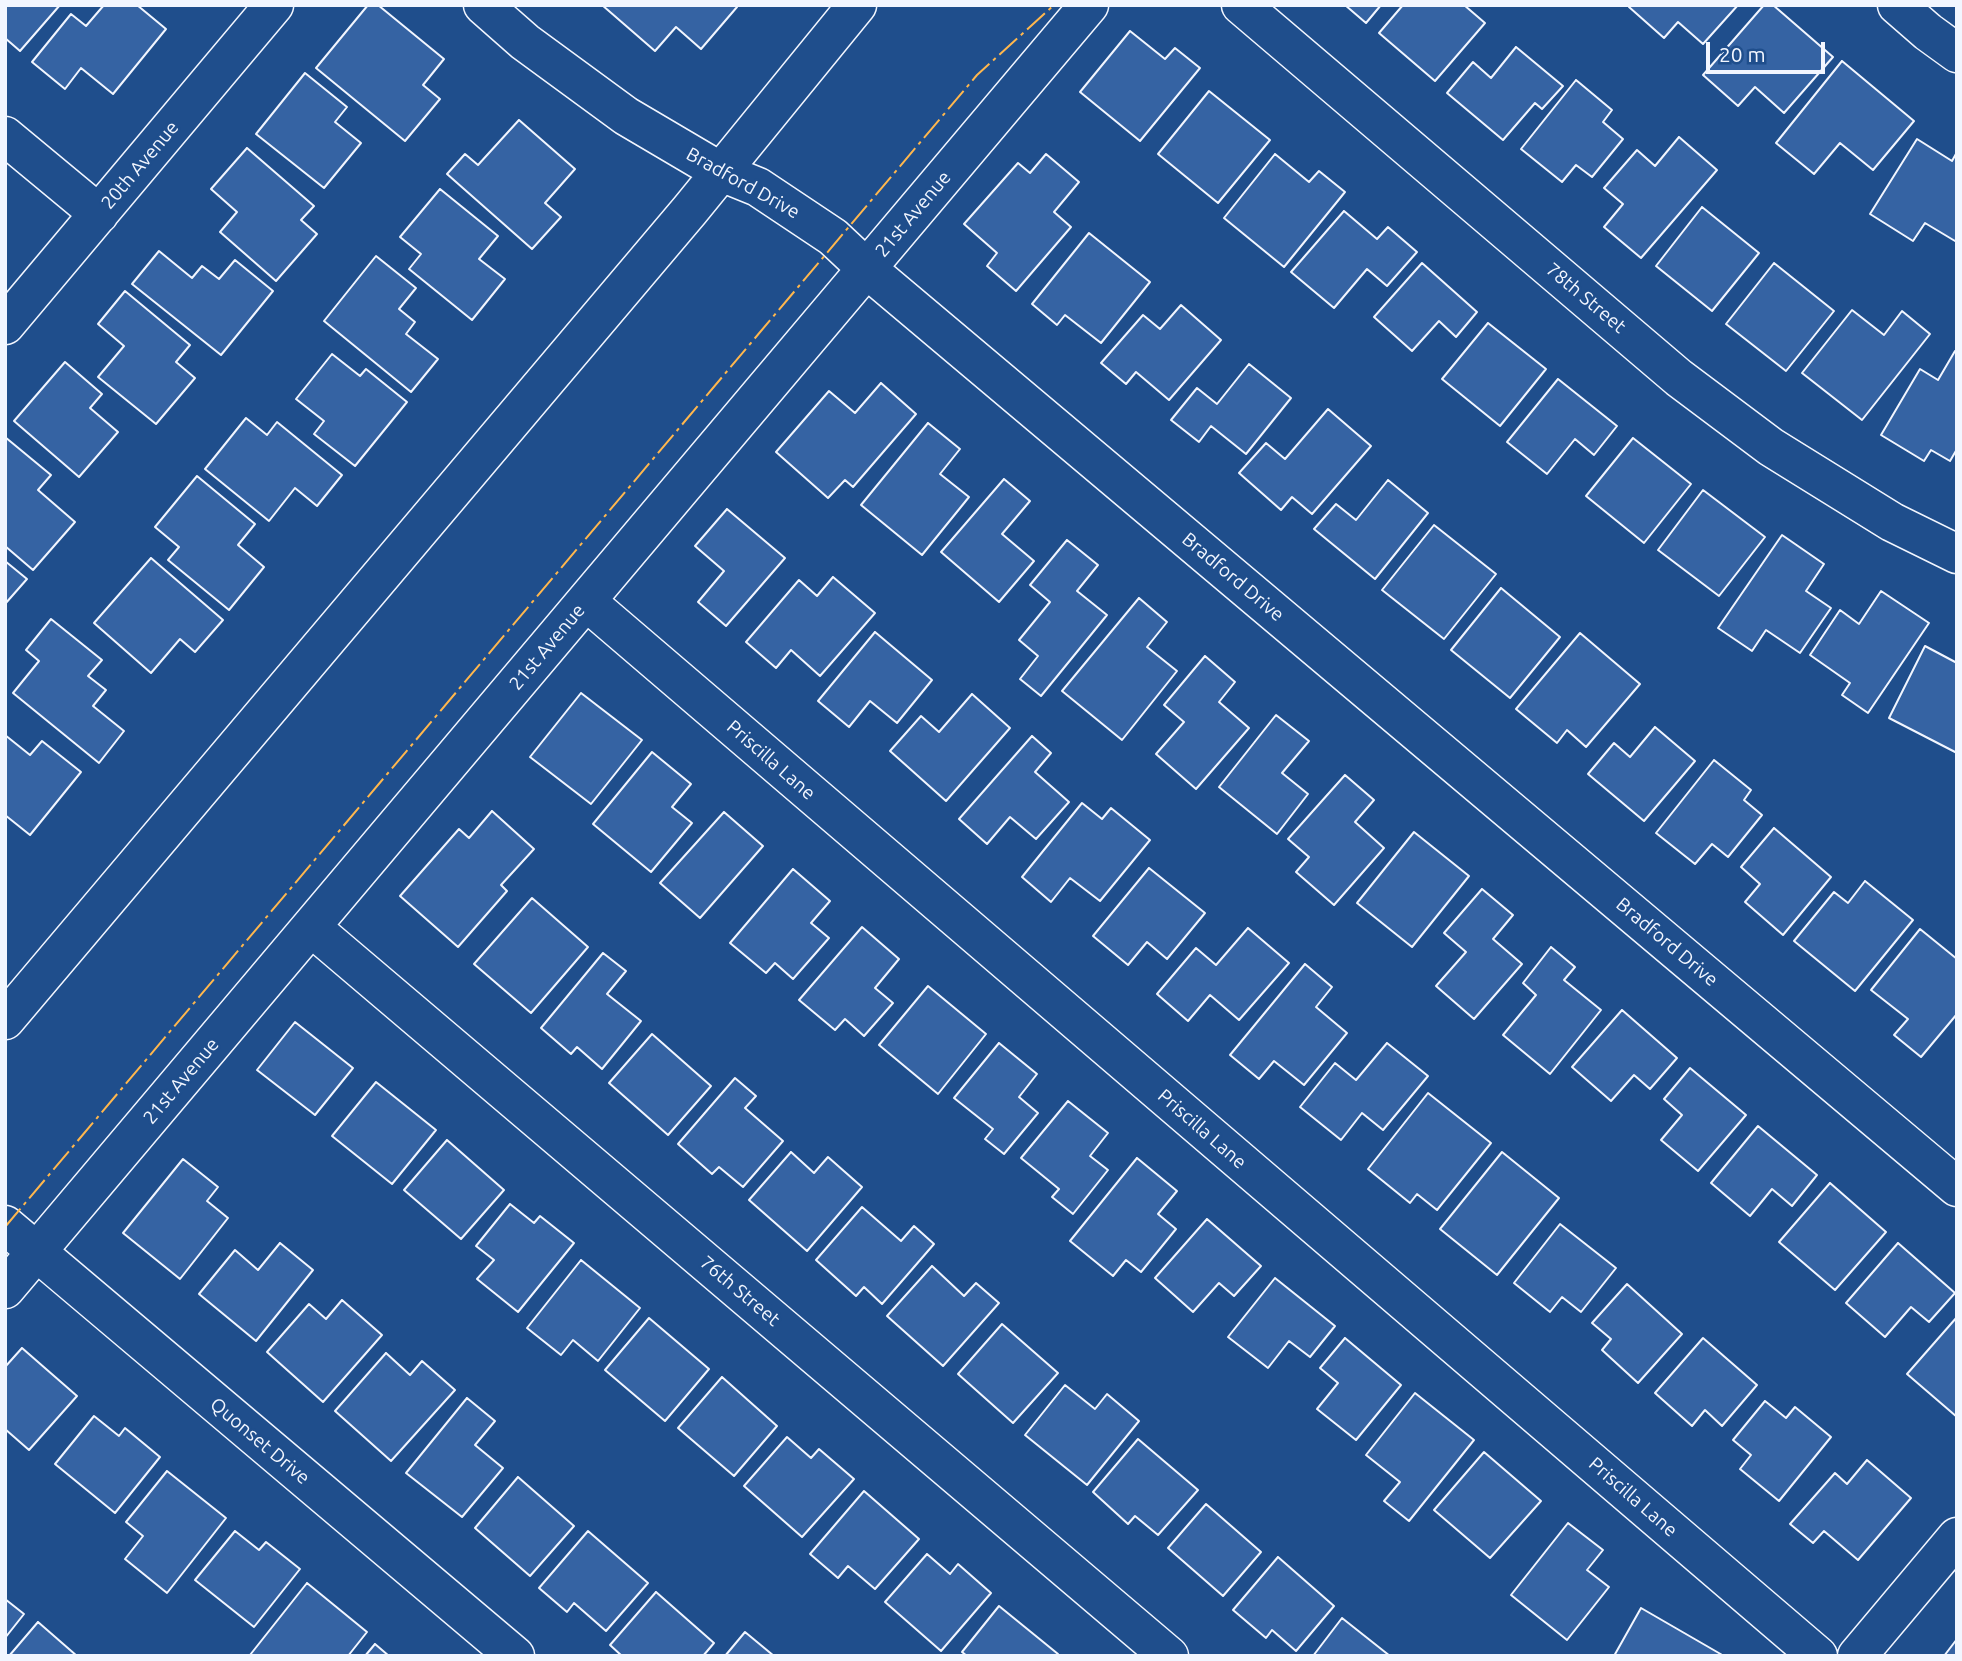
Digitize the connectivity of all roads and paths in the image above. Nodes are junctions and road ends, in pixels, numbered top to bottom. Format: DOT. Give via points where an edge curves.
graph roads {
  1 [pos="274,5"];
  2 [pos="483,5"];
  3 [pos="857,5"];
  4 [pos="1088,5"];
  5 [pos="1241,5"];
  6 [pos="1897,5"];
  7 [pos="1957,52"];
  8 [pos="5,136"];
  9 [pos="721,172"];
  10 [pos="99,214"];
  11 [pos="867,269"];
  12 [pos="5,324"];
  13 [pos="1957,554"];
  14 [pos="586,601"];
  15 [pos="311,927"];
  16 [pos="5,1020"];
  17 [pos="1957,1187"];
  18 [pos="5,1225"];
  19 [pos="36,1253"];
  20 [pos="5,1289"];
  21 [pos="1957,1537"];
  22 [pos="515,1656"];
  23 [pos="1169,1656"];
  24 [pos="1818,1656"];
  25 [pos="1857,1656"];
  1 -- 10 [label="street, 20th Avenue"];
  2 -- 9 [label="street, Bradford Drive" via="626,116"];
  3 -- 9 [label="street"];
  4 -- 11 [label="street, 21st Avenue"];
  5 -- 13 [label="street, 78th Street" via="1679,378 1771,447 1892,522"];
  6 -- 7 [label="street"];
  8 -- 10 [label="street"];
  9 -- 11 [label="street, Bradford Drive" via="758,187 813,223"];
  9 -- 16 [label="street"];
  10 -- 12 [label="street, 20th Avenue"];
  11 -- 14 [label="street, 21st Avenue"];
  11 -- 17 [label="street, Bradford Drive"];
  14 -- 15 [label="street, 21st Avenue"];
  14 -- 24 [label="street, Priscilla Lane"];
  15 -- 19 [label="street, 21st Avenue"];
  15 -- 23 [label="street, 76th Street"];
  18 -- 19 [label="street, Quonset Drive"];
  19 -- 20 [label="street, 21st Avenue"];
  19 -- 22 [label="street, Quonset Drive"];
  21 -- 25 [label="street"];
}
